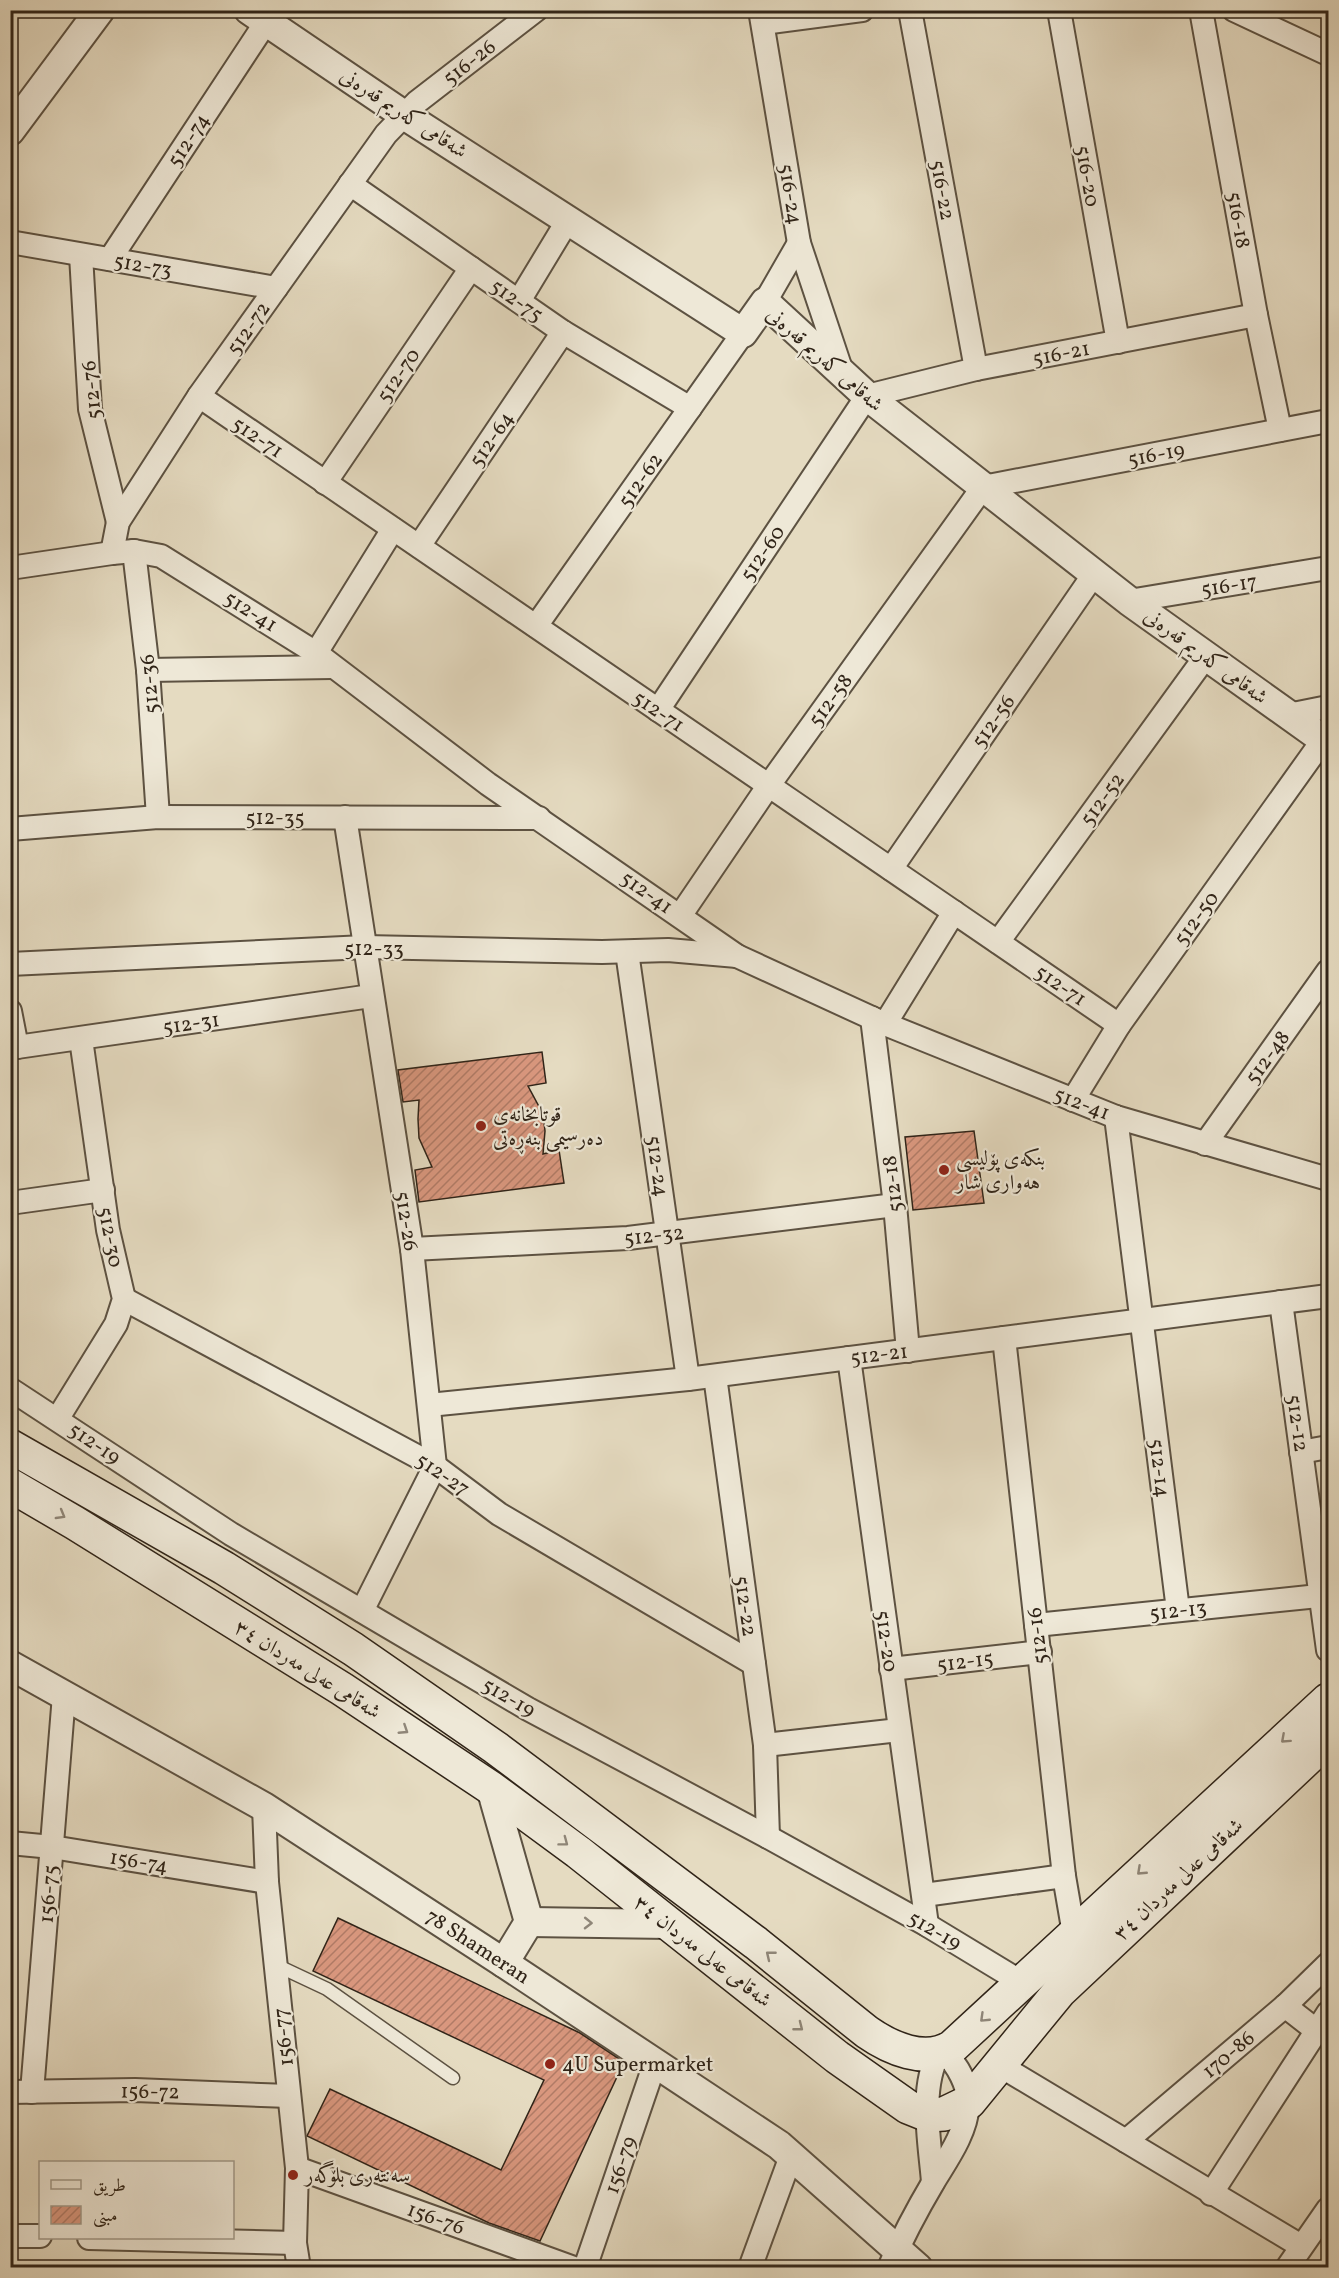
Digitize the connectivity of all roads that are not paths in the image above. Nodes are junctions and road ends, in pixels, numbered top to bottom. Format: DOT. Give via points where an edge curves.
graph roads {
  1 [pos="100,10"];
  2 [pos="536,10"];
  3 [pos="862,10"];
  4 [pos="910,10"];
  5 [pos="1059,10"];
  6 [pos="1201,10"];
  7 [pos="1234,10"];
  8 [pos="263,14"];
  9 [pos="761,17"];
  10 [pos="1329,54"];
  11 [pos="405,115"];
  12 [pos="10,131"];
  13 [pos="350,183"];
  14 [pos="568,220"];
  15 [pos="10,242"];
  16 [pos="800,243"];
  17 [pos="81,255"];
  18 [pos="110,258"];
  19 [pos="471,268"];
  20 [pos="276,288"];
  21 [pos="519,301"];
  22 [pos="765,302"];
  23 [pos="1256,315"];
  24 [pos="563,332"];
  25 [pos="743,333"];
  26 [pos="1118,342"];
  27 [pos="976,369"];
  28 [pos="842,372"];
  29 [pos="199,396"];
  30 [pos="867,396"];
  31 [pos="690,408"];
  32 [pos="1329,421"];
  33 [pos="1280,430"];
  34 [pos="325,483"];
  35 [pos="983,487"];
  36 [pos="118,522"];
  37 [pos="393,529"];
  38 [pos="419,546"];
  39 [pos="123,552"];
  40 [pos="10,568"];
  41 [pos="1329,568"];
  42 [pos="1094,574"];
  43 [pos="1129,601"];
  44 [pos="536,626"];
  45 [pos="1206,656"];
  46 [pos="324,660"];
  47 [pos="148,670"];
  48 [pos="1329,707"];
  49 [pos="658,710"];
  50 [pos="1288,715"];
  51 [pos="1326,742"];
  52 [pos="769,786"];
  53 [pos="158,817"];
  54 [pos="345,817"];
  55 [pos="539,818"];
  56 [pos="10,829"];
  57 [pos="891,869"];
  58 [pos="954,912"];
  59 [pos="680,916"];
  60 [pos="998,942"];
  61 [pos="365,947"];
  62 [pos="627,952"];
  63 [pos="737,956"];
  64 [pos="10,964"];
  65 [pos="1329,971"];
  66 [pos="371,996"];
  67 [pos="10,1011"];
  68 [pos="879,1021"];
  69 [pos="1119,1025"];
  70 [pos="81,1039"];
  71 [pos="14,1048"];
  72 [pos="1073,1100"];
  73 [pos="1116,1117"];
  74 [pos="1205,1144"];
  75 [pos="1329,1179"];
  76 [pos="103,1190"];
  77 [pos="10,1203"];
  78 [pos="895,1205"];
  79 [pos="668,1233"];
  80 [pos="412,1249"];
  81 [pos="1329,1296"];
  82 [pos="124,1299"];
  83 [pos="1281,1302"];
  84 [pos="1142,1323"];
  85 [pos="1004,1338"];
  86 [pos="908,1351"];
  87 [pos="849,1358"];
  88 [pos="715,1376"];
  89 [pos="688,1379"];
  90 [pos="10,1389"];
  91 [pos="429,1405"];
  92 [pos="58,1418"];
  93 [pos="10,1446"];
  94 [pos="1329,1447"];
  95 [pos="1301,1452"];
  96 [pos="435,1466"];
  97 [pos="10,1485"];
  98 [pos="1325,1595"];
  99 [pos="1178,1610"];
  100 [pos="362,1611"];
  101 [pos="1036,1625"];
  102 [pos="1329,1650"];
  103 [pos="1040,1652"];
  104 [pos="754,1664"];
  105 [pos="10,1665"];
  106 [pos="891,1669"];
  107 [pos="64,1695"];
  108 [pos="1329,1700"];
  109 [pos="899,1730"];
  110 [pos="1329,1739"];
  111 [pos="765,1745"];
  112 [pos="491,1788"];
  113 [pos="264,1807"];
  114 [pos="768,1837"];
  115 [pos="10,1843"];
  116 [pos="52,1847"];
  117 [pos="1064,1876"];
  118 [pos="267,1882"];
  119 [pos="924,1895"];
  120 [pos="529,1922"];
  121 [pos="669,1924"];
  122 [pos="927,1925"];
  123 [pos="1074,1934"];
  124 [pos="504,1963"];
  125 [pos="1329,1964"];
  126 [pos="276,1965"];
  127 [pos="1029,1975"];
  128 [pos="1059,1992"];
  129 [pos="1285,2006"];
  130 [pos="1323,2022"];
  131 [pos="942,2052"];
  132 [pos="655,2063"];
  133 [pos="999,2065"];
  134 [pos="453,2078"];
  135 [pos="21,2092"];
  136 [pos="289,2096"];
  137 [pos="969,2102"];
  138 [pos="928,2115"];
  139 [pos="1126,2141"];
  140 [pos="791,2156"];
  141 [pos="297,2168"];
  142 [pos="933,2182"];
  143 [pos="1211,2194"];
  144 [pos="1329,2209"];
  145 [pos="10,2236"];
  146 [pos="39,2236"];
  147 [pos="130,2239"];
  148 [pos="295,2243"];
  149 [pos="1301,2246"];
  150 [pos="902,2261"];
  151 [pos="299,2268"];
  152 [pos="574,2268"];
  153 [pos="585,2268"];
  154 [pos="750,2268"];
  155 [pos="1287,2268"];
  1 -- 12 [label="street"];
  2 -- 11 [label="street, 516-26"];
  3 -- 9 [label="street"];
  4 -- 27 [label="street, 516-22"];
  5 -- 26 [label="street, 516-20"];
  6 -- 23 [label="street, 516-18"];
  7 -- 10 [label="street"];
  8 -- 11 [label="street, شەقامی کەریم قەرەنی"];
  8 -- 18 [label="street, 512-74"];
  9 -- 16 [label="street, 516-24"];
  11 -- 13 [label="street, 512-72"];
  11 -- 14 [label="street, شەقامی کەریم قەرەنی"];
  13 -- 19 [label="street, 512-75"];
  13 -- 20 [label="street, 512-72"];
  14 -- 21 [label="street"];
  14 -- 25 [label="street, شەقامی کەریم قەرەنی"];
  15 -- 17 [label="street, 512-73"];
  16 -- 22 [label="street"];
  16 -- 28 [label="street, 516-24"];
  17 -- 18 [label="street, 512-73"];
  17 -- 36 [label="street, 512-76" via="90,409"];
  18 -- 20 [label="street, 512-73"];
  19 -- 21 [label="street, 512-75"];
  19 -- 34 [label="street, 512-70"];
  20 -- 29 [label="street, 512-72"];
  21 -- 24 [label="street, 512-75"];
  22 -- 25 [label="street, شەقامی کەریم قەرەنی"];
  22 -- 28 [label="street, شەقامی کەریم قەرەنی"];
  23 -- 26 [label="street, 516-21"];
  23 -- 33 [label="street, 516-18"];
  24 -- 31 [label="street, 512-75"];
  24 -- 38 [label="street, 512-64"];
  25 -- 31 [label="street, 512-62"];
  26 -- 27 [label="street, 516-21"];
  27 -- 30 [label="street, 516-21"];
  28 -- 30 [label="street, شەقامی کەریم قەرەنی"];
  29 -- 34 [label="street, 512-71"];
  29 -- 36 [label="street, 512-72"];
  30 -- 35 [label="street, شەقامی کەریم قەرەنی"];
  30 -- 49 [label="street, 512-60"];
  31 -- 44 [label="street, 512-62"];
  32 -- 33 [label="street, 516-19"];
  33 -- 35 [label="street, 516-19"];
  34 -- 37 [label="street, 512-71"];
  35 -- 42 [label="street, شەقامی کەریم قەرەنی"];
  35 -- 52 [label="street, 512-58"];
  36 -- 39 [label="street, 512-72"];
  37 -- 38 [label="street, 512-71"];
  37 -- 46 [label="street"];
  38 -- 44 [label="street, 512-71"];
  39 -- 40 [label="street, 512-41"];
  39 -- 46 [label="street, 512-41" via="161,556"];
  39 -- 47 [label="street, 512-36"];
  41 -- 43 [label="street, 516-17"];
  42 -- 43 [label="street, شەقامی کەریم قەرەنی"];
  42 -- 57 [label="street, 512-56"];
  43 -- 45 [label="street, شەقامی کەریم قەرەنی"];
  44 -- 49 [label="street, 512-71"];
  45 -- 50 [label="street, شەقامی کەریم قەرەنی"];
  45 -- 60 [label="street, 512-52"];
  46 -- 47 [label="street"];
  46 -- 55 [label="street, 512-41"];
  47 -- 53 [label="street, 512-36"];
  48 -- 50 [label="street"];
  49 -- 52 [label="street, 512-71"];
  50 -- 51 [label="street, شەقامی کەریم قەرەنی"];
  51 -- 69 [label="street, 512-50"];
  52 -- 57 [label="street, 512-71"];
  52 -- 59 [label="street, 512-58"];
  53 -- 54 [label="street, 512-35"];
  53 -- 56 [label="street, 512-35"];
  54 -- 55 [label="street, 512-35"];
  54 -- 61 [label="street, 512-26"];
  55 -- 59 [label="street, 512-41"];
  57 -- 58 [label="street, 512-71"];
  58 -- 60 [label="street, 512-71"];
  58 -- 68 [label="street"];
  59 -- 63 [label="street, 512-41"];
  60 -- 69 [label="street, 512-71"];
  61 -- 62 [label="street, 512-33"];
  61 -- 64 [label="street, 512-33"];
  61 -- 66 [label="street, 512-26"];
  62 -- 63 [label="street, 512-33" via="668,950"];
  62 -- 79 [label="street, 512-24"];
  63 -- 68 [label="street, 512-41"];
  65 -- 74 [label="street, 512-48"];
  66 -- 70 [label="street, 512-31"];
  66 -- 80 [label="street, 512-26"];
  67 -- 71 [label="street"];
  68 -- 72 [label="street, 512-41"];
  68 -- 78 [label="street, 512-18"];
  69 -- 72 [label="street, 512-50"];
  70 -- 71 [label="street, 512-31"];
  70 -- 76 [label="street, 512-30"];
  72 -- 73 [label="street, 512-41"];
  73 -- 74 [label="street, 512-41"];
  73 -- 84 [label="street, 512-14"];
  74 -- 75 [label="street, 512-41"];
  76 -- 77 [label="street"];
  76 -- 82 [label="street, 512-30"];
  78 -- 79 [label="street, 512-32"];
  78 -- 86 [label="street, 512-18"];
  79 -- 80 [label="street, 512-32"];
  79 -- 89 [label="street, 512-24"];
  80 -- 91 [label="street, 512-26"];
  81 -- 83 [label="street, 512-21"];
  82 -- 92 [label="street" via="116,1324"];
  82 -- 96 [label="street, 512-27"];
  83 -- 84 [label="street, 512-21"];
  83 -- 95 [label="street, 512-12"];
  84 -- 85 [label="street, 512-21"];
  84 -- 99 [label="street, 512-14"];
  85 -- 86 [label="street, 512-21"];
  85 -- 101 [label="street, 512-16"];
  86 -- 87 [label="street, 512-21"];
  87 -- 88 [label="street, 512-21"];
  87 -- 106 [label="street, 512-20"];
  88 -- 89 [label="street, 512-21"];
  88 -- 104 [label="street, 512-22"];
  89 -- 91 [label="street, 512-21"];
  90 -- 92 [label="street, 512-19"];
  91 -- 96 [label="street, 512-26"];
  92 -- 100 [label="street, 512-19" via="231,1533"];
  131 -- 93 [label="main road, شەقامی عەلی مەردان ٣٤, one-way" via="908,2052 882,2042 505,1754 352,1649 224,1568"];
  94 -- 95 [label="street"];
  95 -- 98 [label="street, 512-12"];
  96 -- 100 [label="street"];
  96 -- 104 [label="street, 512-27" via="499,1514"];
  97 -- 112 [label="main road, شەقامی عەلی مەردان ٣٤, one-way" via="342,1689"];
  98 -- 99 [label="street, 512-13"];
  98 -- 102 [label="street, 512-12"];
  99 -- 101 [label="street, 512-13"];
  100 -- 114 [label="street, 512-19" via="528,1709"];
  101 -- 103 [label="street, 512-16"];
  103 -- 106 [label="street, 512-15"];
  103 -- 117 [label="street, 512-16"];
  104 -- 111 [label="street, 512-22"];
  105 -- 107 [label="street, 78 Shameran"];
  106 -- 109 [label="street, 512-20"];
  107 -- 113 [label="street, 78 Shameran"];
  107 -- 116 [label="street, 156-75"];
  108 -- 123 [label="main road, شەقامی عەلی مەردان ٣٤, one-way"];
  109 -- 111 [label="street"];
  109 -- 119 [label="street, 512-20"];
  110 -- 128 [label="main road, شەقامی عەلی مەردان ٣٤"];
  111 -- 114 [label="street, 512-22"];
  112 -- 120 [label="street"];
  112 -- 121 [label="main road, شەقامی عەلی مەردان ٣٤, one-way"];
  113 -- 118 [label="street, 156-77"];
  113 -- 124 [label="street, 78 Shameran"];
  114 -- 122 [label="street, 512-19"];
  115 -- 116 [label="street, 156-74"];
  116 -- 118 [label="street, 156-74"];
  116 -- 135 [label="street, 156-75"];
  117 -- 119 [label="street"];
  117 -- 123 [label="street, 512-16"];
  118 -- 126 [label="street, 156-77"];
  119 -- 122 [label="street, 512-20"];
  120 -- 121 [label="street, one-way"];
  120 -- 124 [label="street"];
  121 -- 138 [label="main road, شەقامی عەلی مەردان ٣٤, one-way" via="853,2069 908,2107"];
  122 -- 127 [label="street, 512-19"];
  123 -- 127 [label="main road, شەقامی عەلی مەردان ٣٤"];
  124 -- 132 [label="street, 78 Shameran"];
  125 -- 129 [label="street, 170-86"];
  126 -- 134 [label="lane" via="327,1989"];
  126 -- 136 [label="street, 156-77"];
  127 -- 128 [label="main road"];
  127 -- 131 [label="main road, شەقامی عەلی مەردان ٣٤, one-way" via="969,2033"];
  128 -- 133 [label="main road, شەقامی عەلی مەردان ٣٤"];
  129 -- 130 [label="street"];
  129 -- 139 [label="street, 170-86"];
  130 -- 143 [label="street"];
  131 -- 137 [label="street" via="956,2065"];
  131 -- 138 [label="street" via="932,2070"];
  132 -- 140 [label="street, 78 Shameran"];
  132 -- 153 [label="street, 156-79"];
  133 -- 137 [label="main road, شەقامی عەلی مەردان ٣٤"];
  133 -- 139 [label="street"];
  135 -- 136 [label="street, 156-72" via="135,2090"];
  136 -- 141 [label="street, 156-77"];
  137 -- 138 [label="main road, شەقامی عەلی مەردان ٣٤" via="944,2114"];
  137 -- 142 [label="street" via="960,2134"];
  138 -- 142 [label="street"];
  139 -- 143 [label="street"];
  140 -- 150 [label="street, 78 Shameran"];
  140 -- 154 [label="street"];
  141 -- 148 [label="street, 156-77"];
  141 -- 152 [label="street, 156-76"];
  142 -- 150 [label="street"];
  143 -- 149 [label="street"];
  144 -- 149 [label="street"];
  145 -- 146 [label="street"];
  147 -- 148 [label="street"];
  148 -- 151 [label="street, 156-77"];
  149 -- 155 [label="street"];
}
